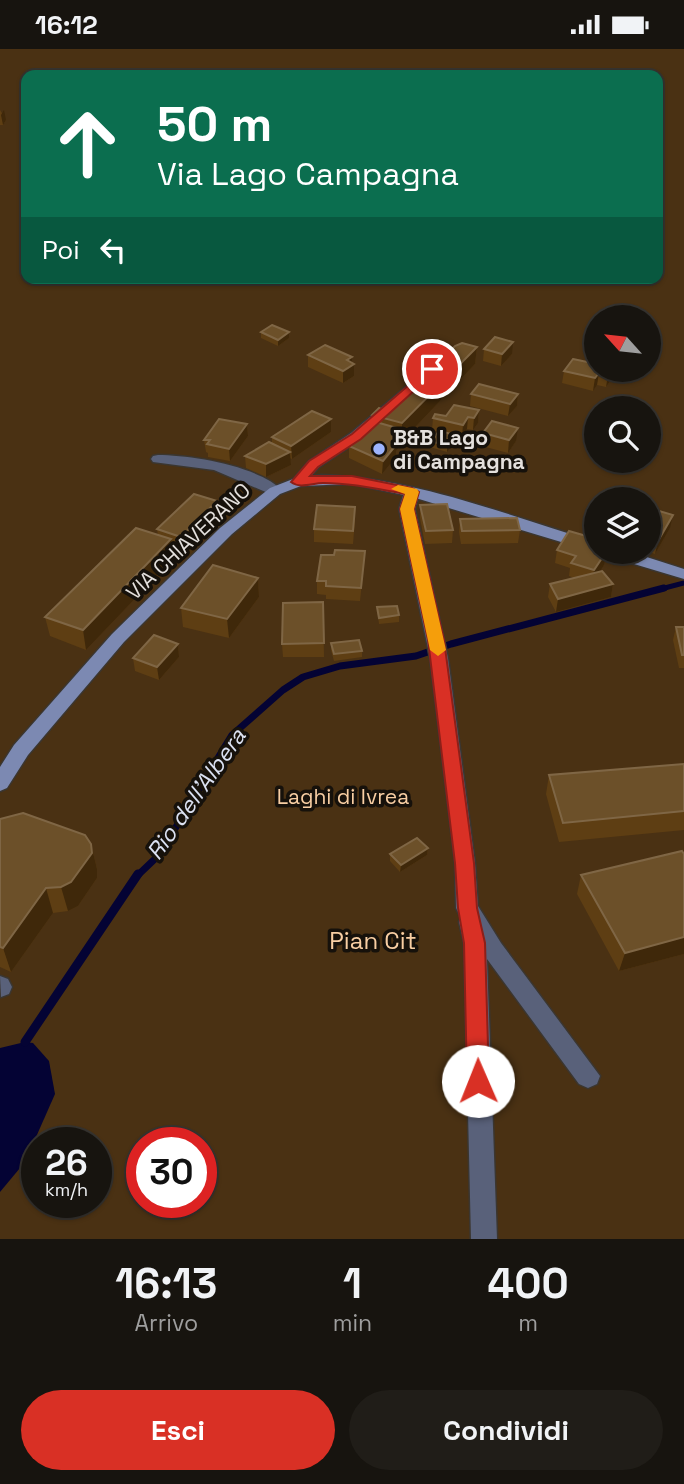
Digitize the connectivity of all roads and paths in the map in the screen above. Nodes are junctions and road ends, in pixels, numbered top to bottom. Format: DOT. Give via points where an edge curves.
graph roads {
  1 [pos="451,352"];
  2 [pos="158,459"];
  3 [pos="298,482"];
  4 [pos="275,491"];
  5 [pos="412,492"];
  6 [pos="584,543"];
  7 [pos="652,564"];
  8 [pos="684,574"];
  9 [pos="0,783"];
  10 [pos="467,908"];
  11 [pos="588,1076"];
  12 [pos="484,1239"];
  1 -- 3 [label="street"];
  2 -- 4 [label="street" via="211,463"];
  3 -- 4 [label="street, VIA CHIAVERANO"];
  3 -- 5 [label="street, VIA CHIAVERANO" via="352,480"];
  4 -- 9 [label="street, VIA CHIAVERANO" via="226,531 118,638 21,750"];
  5 -- 6 [label="street, VIA CHIAVERANO"];
  5 -- 10 [label="street" via="407,509 438,649"];
  7 -- 8 [label="street"];
  10 -- 11 [label="street"];
  10 -- 12 [label="street" via="475,943"];
}
